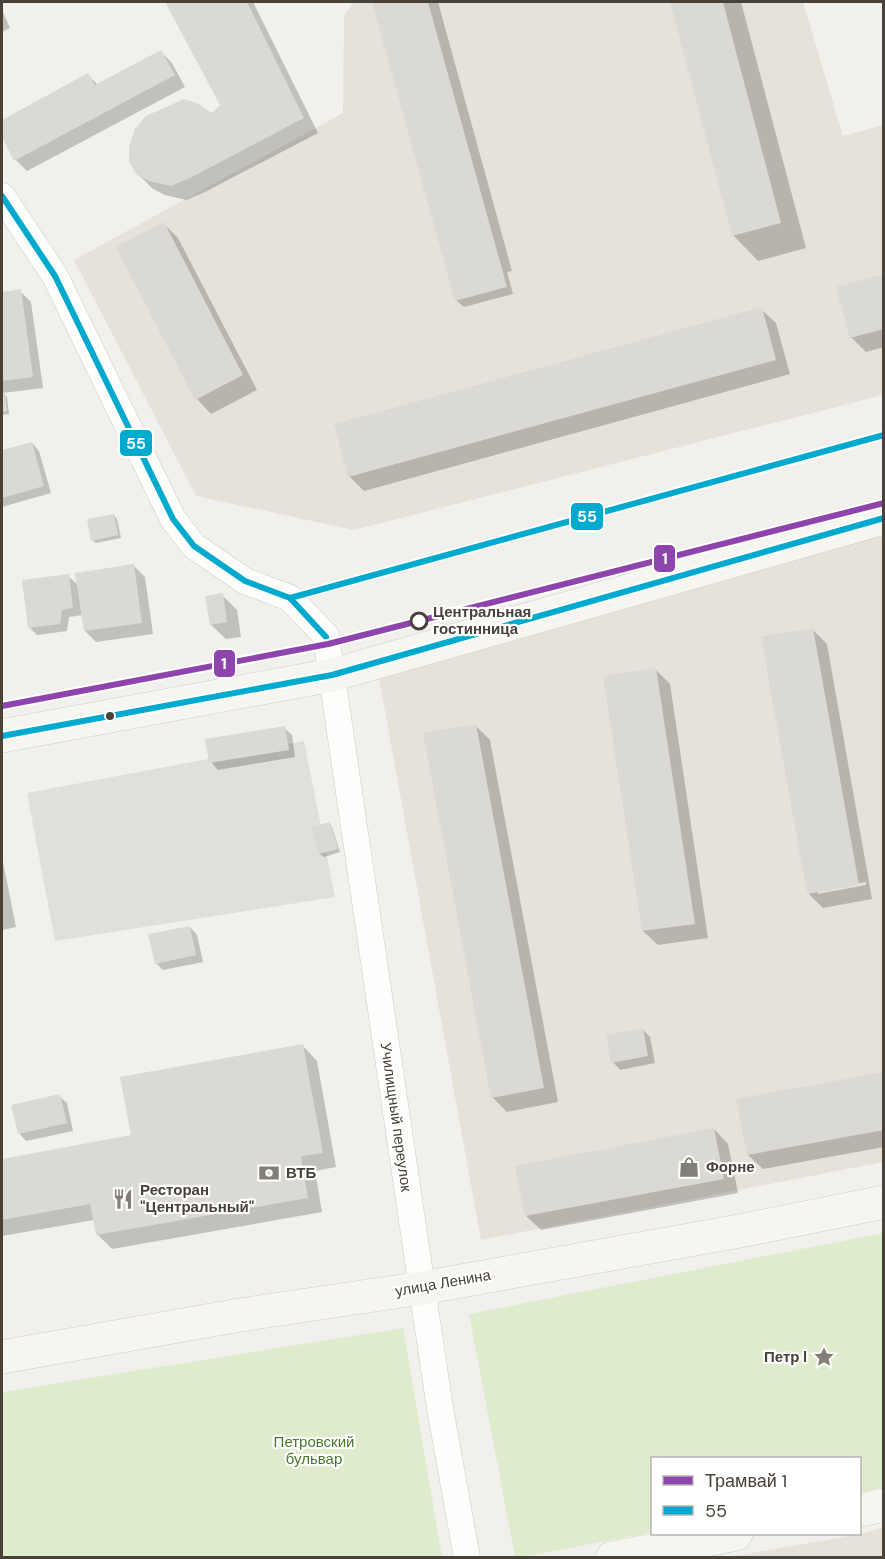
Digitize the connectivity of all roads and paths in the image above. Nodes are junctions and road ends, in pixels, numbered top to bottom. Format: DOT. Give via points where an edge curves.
graph roads {
  1 [pos="2,195"];
  2 [pos="884,518"];
  3 [pos="332,675"];
  4 [pos="2,736"];
  5 [pos="884,1202"];
  6 [pos="422,1287"];
  7 [pos="2,1357"];
  8 [pos="884,1505"];
  9 [pos="861,1510"];
  10 [pos="726,1535"];
  11 [pos="467,1557"];
  12 [pos="612,1557"];
  1 -- 3 [label="street, Училищный переулок" via="55,276 173,519 194,546 245,580 290,598 326,636"];
  2 -- 3 [label="main road"];
  3 -- 4 [label="main road"];
  3 -- 6 [label="street, Училищный переулок"];
  5 -- 6 [label="main road, улица Ленина"];
  6 -- 7 [label="main road, улица Ленина"];
  6 -- 11 [label="street, Училищный переулок"];
  8 -- 9 [label="main road"];
  10 -- 12 [label="main road"];
}
